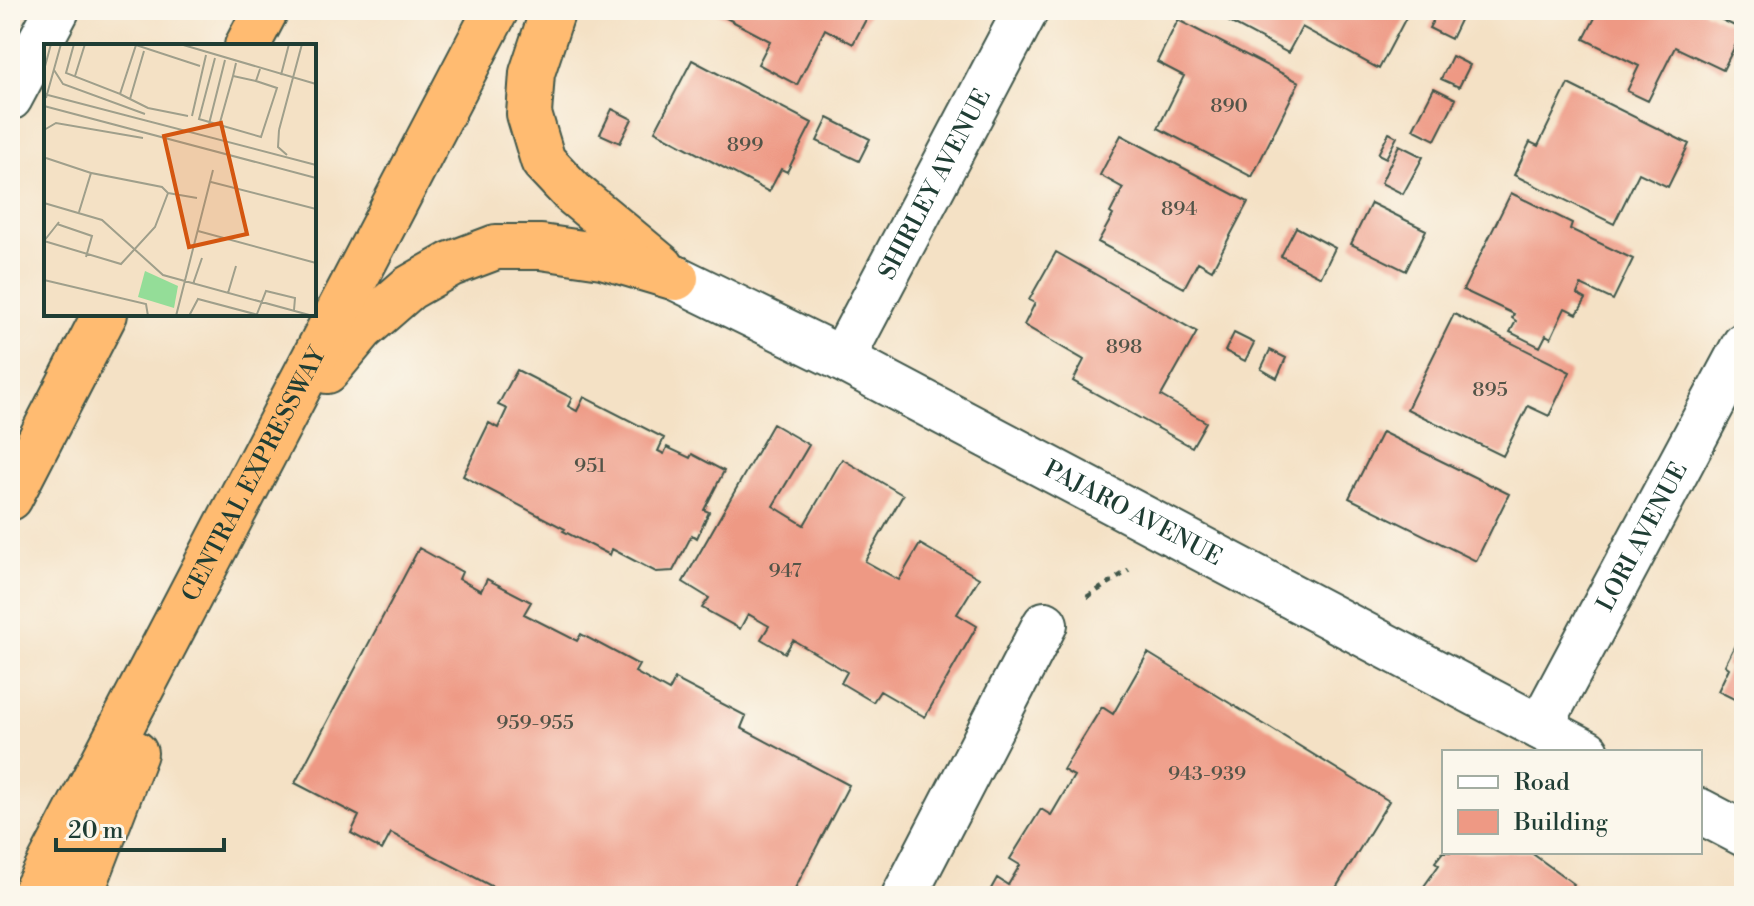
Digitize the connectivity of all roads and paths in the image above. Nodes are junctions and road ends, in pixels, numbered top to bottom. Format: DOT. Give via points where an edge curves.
graph roads {
  1 [pos="266,10"];
  2 [pos="496,10"];
  3 [pos="553,10"];
  4 [pos="1026,10"];
  5 [pos="37,23"];
  6 [pos="248,44"];
  7 [pos="10,98"];
  8 [pos="676,278"];
  9 [pos="104,316"];
  10 [pos="1744,345"];
  11 [pos="82,358"];
  12 [pos="842,359"];
  13 [pos="272,439"];
  14 [pos="10,471"];
  15 [pos="10,498"];
  16 [pos="1180,537"];
  17 [pos="209,563"];
  18 [pos="1045,624"];
  19 [pos="1540,727"];
  20 [pos="1583,750"];
  21 [pos="1702,812"];
  22 [pos="1744,834"];
  23 [pos="33,896"];
  24 [pos="80,896"];
  25 [pos="904,896"];
  1 -- 6 [label="highway"];
  2 -- 13 [label="highway, CENTRAL EXPRESSWAY"];
  3 -- 8 [label="highway" via="532,73 529,114 543,161 573,193"];
  4 -- 12 [label="street, SHIRLEY AVENUE"];
  5 -- 7 [label="street"];
  8 -- 12 [label="street, PAJARO AVENUE"];
  8 -- 13 [label="highway" via="602,256 541,247 496,247 451,264 409,288 362,329"];
  9 -- 11 [label="highway"];
  10 -- 19 [label="street, LORI AVENUE"];
  11 -- 14 [label="highway"];
  11 -- 15 [label="highway"];
  12 -- 16 [label="street, PAJARO AVENUE"];
  13 -- 17 [label="highway, CENTRAL EXPRESSWAY"];
  16 -- 18 [label="path"];
  16 -- 19 [label="street, PAJARO AVENUE"];
  17 -- 23 [label="highway, CENTRAL EXPRESSWAY"];
  17 -- 24 [label="highway"];
  18 -- 25 [label="street"];
  19 -- 20 [label="street, PAJARO AVENUE"];
  21 -- 22 [label="street"];
}
